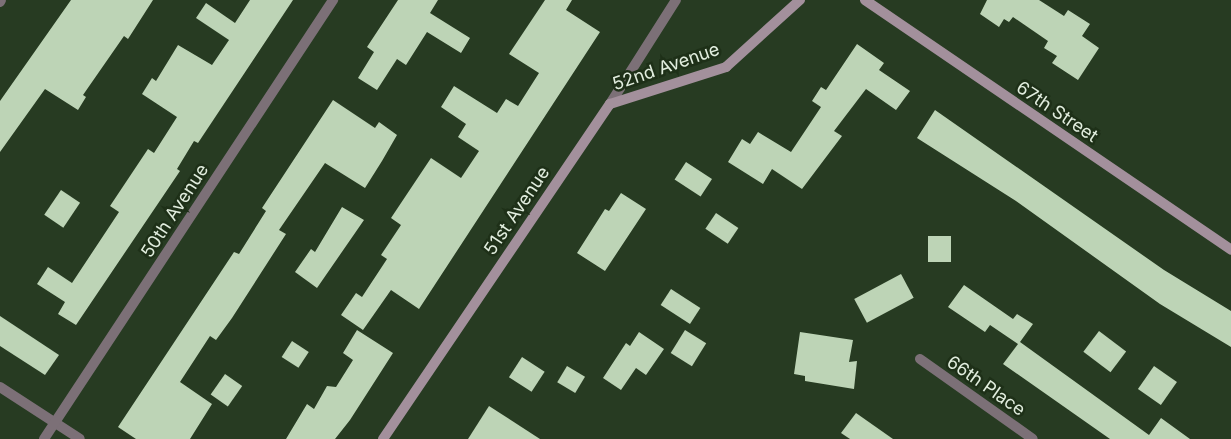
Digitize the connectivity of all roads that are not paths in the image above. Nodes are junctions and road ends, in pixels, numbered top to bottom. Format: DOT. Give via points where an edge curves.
graph roads {
  1 [pos="333,0"];
  2 [pos="676,0"];
  3 [pos="800,0"];
  4 [pos="865,0"];
  5 [pos="610,104"];
  6 [pos="1231,250"];
  7 [pos="920,359"];
  8 [pos="0,387"];
  9 [pos="55,422"];
  10 [pos="44,439"];
  11 [pos="80,439"];
  12 [pos="383,439"];
  13 [pos="1033,439"];
  1 -- 9 [label="street, 50th Avenue"];
  2 -- 5 [label="street, 51st Avenue"];
  3 -- 5 [label="street, 52nd Avenue" via="726,67"];
  4 -- 6 [label="street, 67th Street"];
  5 -- 12 [label="street, 51st Avenue"];
  7 -- 13 [label="street, 66th Place"];
  8 -- 9 [label="street"];
  9 -- 10 [label="street, 50th Avenue"];
  9 -- 11 [label="street"];
}
